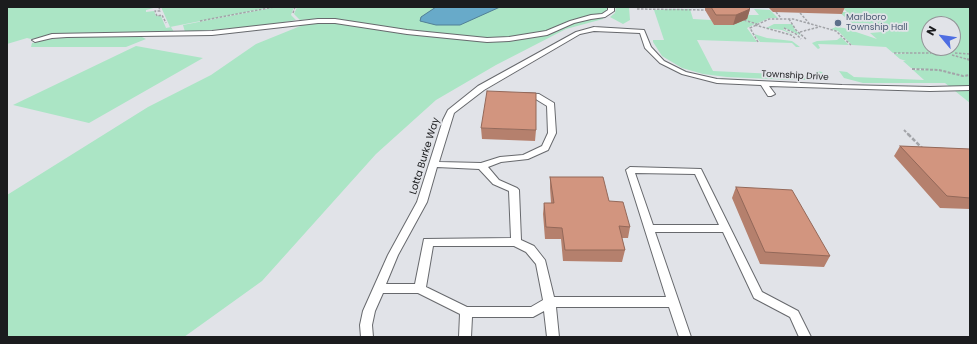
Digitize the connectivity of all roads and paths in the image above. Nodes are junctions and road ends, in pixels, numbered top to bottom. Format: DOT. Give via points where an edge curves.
graph roads {
  1 [pos="159,7"];
  2 [pos="274,7"];
  3 [pos="611,7"];
  4 [pos="637,9"];
  5 [pos="710,10"];
  6 [pos="776,12"];
  7 [pos="800,13"];
  8 [pos="782,19"];
  9 [pos="789,19"];
  10 [pos="744,20"];
  11 [pos="199,21"];
  12 [pos="809,23"];
  13 [pos="756,25"];
  14 [pos="820,26"];
  15 [pos="168,27"];
  16 [pos="830,27"];
  17 [pos="784,28"];
  18 [pos="827,29"];
  19 [pos="642,31"];
  20 [pos="800,32"];
  21 [pos="795,38"];
  22 [pos="801,39"];
  23 [pos="806,39"];
  24 [pos="34,40"];
  25 [pos="758,42"];
  26 [pos="851,46"];
  27 [pos="894,53"];
  28 [pos="921,53"];
  29 [pos="963,54"];
  30 [pos="970,54"];
  31 [pos="970,60"];
  32 [pos="912,69"];
  33 [pos="970,75"];
  34 [pos="763,83"];
  35 [pos="968,90"];
  36 [pos="473,93"];
  37 [pos="489,94"];
  38 [pos="771,94"];
  39 [pos="513,95"];
  40 [pos="904,130"];
  41 [pos="927,152"];
  42 [pos="434,164"];
  43 [pos="482,166"];
  44 [pos="648,228"];
  45 [pos="726,229"];
  46 [pos="516,242"];
  47 [pos="378,288"];
  48 [pos="420,289"];
  49 [pos="549,302"];
  50 [pos="673,302"];
  51 [pos="466,312"];
  52 [pos="367,337"];
  53 [pos="465,337"];
  54 [pos="553,337"];
  55 [pos="685,337"];
  56 [pos="806,337"];
  1 -- 15 [label="path" via="160,10 155,11 157,16 162,15"];
  2 -- 11 [label="path"];
  3 -- 24 [label="lane" via="611,12 603,16 572,22 547,33 509,40 420,34 335,21 212,33 68,35"];
  4 -- 5 [label="path"];
  6 -- 8 [label="path"];
  7 -- 12 [label="path"];
  8 -- 9 [label="path"];
  8 -- 13 [label="path" via="769,19"];
  9 -- 12 [label="path"];
  9 -- 20 [label="path"];
  10 -- 13 [label="path"];
  12 -- 14 [label="path"];
  13 -- 21 [label="path"];
  13 -- 25 [label="path" via="749,28"];
  14 -- 18 [label="path"];
  14 -- 20 [label="path"];
  16 -- 18 [label="path"];
  17 -- 22 [label="path"];
  18 -- 26 [label="path" via="836,31"];
  19 -- 34 [label="lane, Township Drive" via="652,53 672,68 717,81"];
  19 -- 36 [label="lane, Lotta Burke Way" via="594,29 578,33"];
  20 -- 23 [label="path"];
  27 -- 28 [label="path"];
  29 -- 30 [label="path"];
  29 -- 31 [label="path"];
  29 -- 31 [label="path" via="954,54"];
  32 -- 33 [label="path"];
  34 -- 35 [label="lane, Township Drive"];
  34 -- 38 [label="lane"];
  36 -- 37 [label="lane"];
  36 -- 42 [label="lane, Lotta Burke Way" via="451,112"];
  39 -- 43 [label="lane" via="536,96 551,105 552,133 545,148 524,157 500,160"];
  40 -- 41 [label="path"];
  42 -- 43 [label="lane"];
  42 -- 47 [label="lane, Lotta Burke Way" via="422,202"];
  43 -- 46 [label="lane" via="496,182 514,190"];
  44 -- 45 [label="lane"];
  44 -- 45 [label="lane" via="630,170 698,171"];
  44 -- 50 [label="lane"];
  45 -- 56 [label="lane" via="758,295 794,314"];
  46 -- 48 [label="lane" via="428,242"];
  46 -- 49 [label="lane" via="530,249 541,263"];
  47 -- 48 [label="lane"];
  47 -- 52 [label="lane, Lotta Burke Way" via="369,311"];
  48 -- 51 [label="lane"];
  49 -- 50 [label="lane"];
  49 -- 51 [label="lane" via="533,312"];
  49 -- 54 [label="lane"];
  50 -- 55 [label="lane"];
  51 -- 53 [label="lane"];
}
